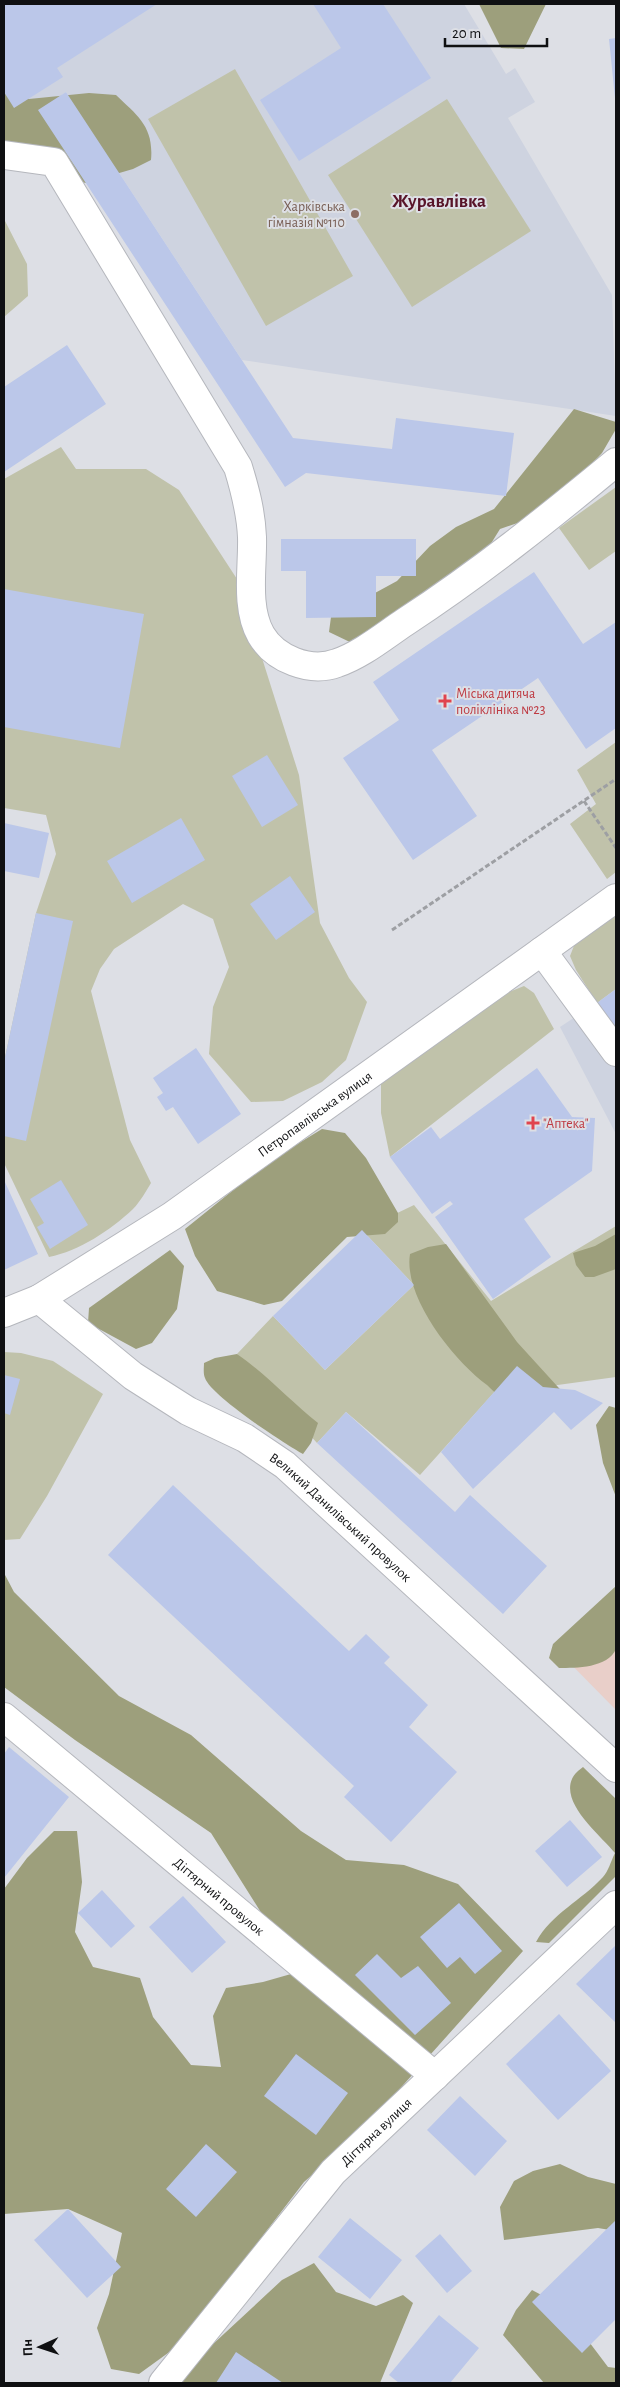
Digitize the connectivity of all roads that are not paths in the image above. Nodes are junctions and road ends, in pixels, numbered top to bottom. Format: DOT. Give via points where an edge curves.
graph roads {
  1 [pos="4,156"];
  2 [pos="616,462"];
  3 [pos="616,898"];
  4 [pos="542,951"];
  5 [pos="616,1052"];
  6 [pos="39,1299"];
  7 [pos="4,1313"];
  8 [pos="4,1717"];
  9 [pos="616,1768"];
  10 [pos="616,1904"];
  11 [pos="435,2076"];
  12 [pos="163,2383"];
  1 -- 2 [label="street" via="54,162 238,467 249,510 254,614 261,635 275,651 294,662 315,667 336,664 356,654 471,578"];
  3 -- 4 [label="street, Петропавлівська вулиця"];
  4 -- 5 [label="street"];
  4 -- 6 [label="street, Петропавлівська вулиця" via="172,1216"];
  6 -- 7 [label="street, Петропавлівська вулиця"];
  6 -- 9 [label="street, Великий Данилівський провулок" via="133,1376 188,1412 245,1438 285,1465"];
  8 -- 11 [label="street, Дігтярний провулок"];
  10 -- 11 [label="street, Дігтярна вулиця"];
  11 -- 12 [label="street, Дігтярна вулиця" via="333,2172"];
}
